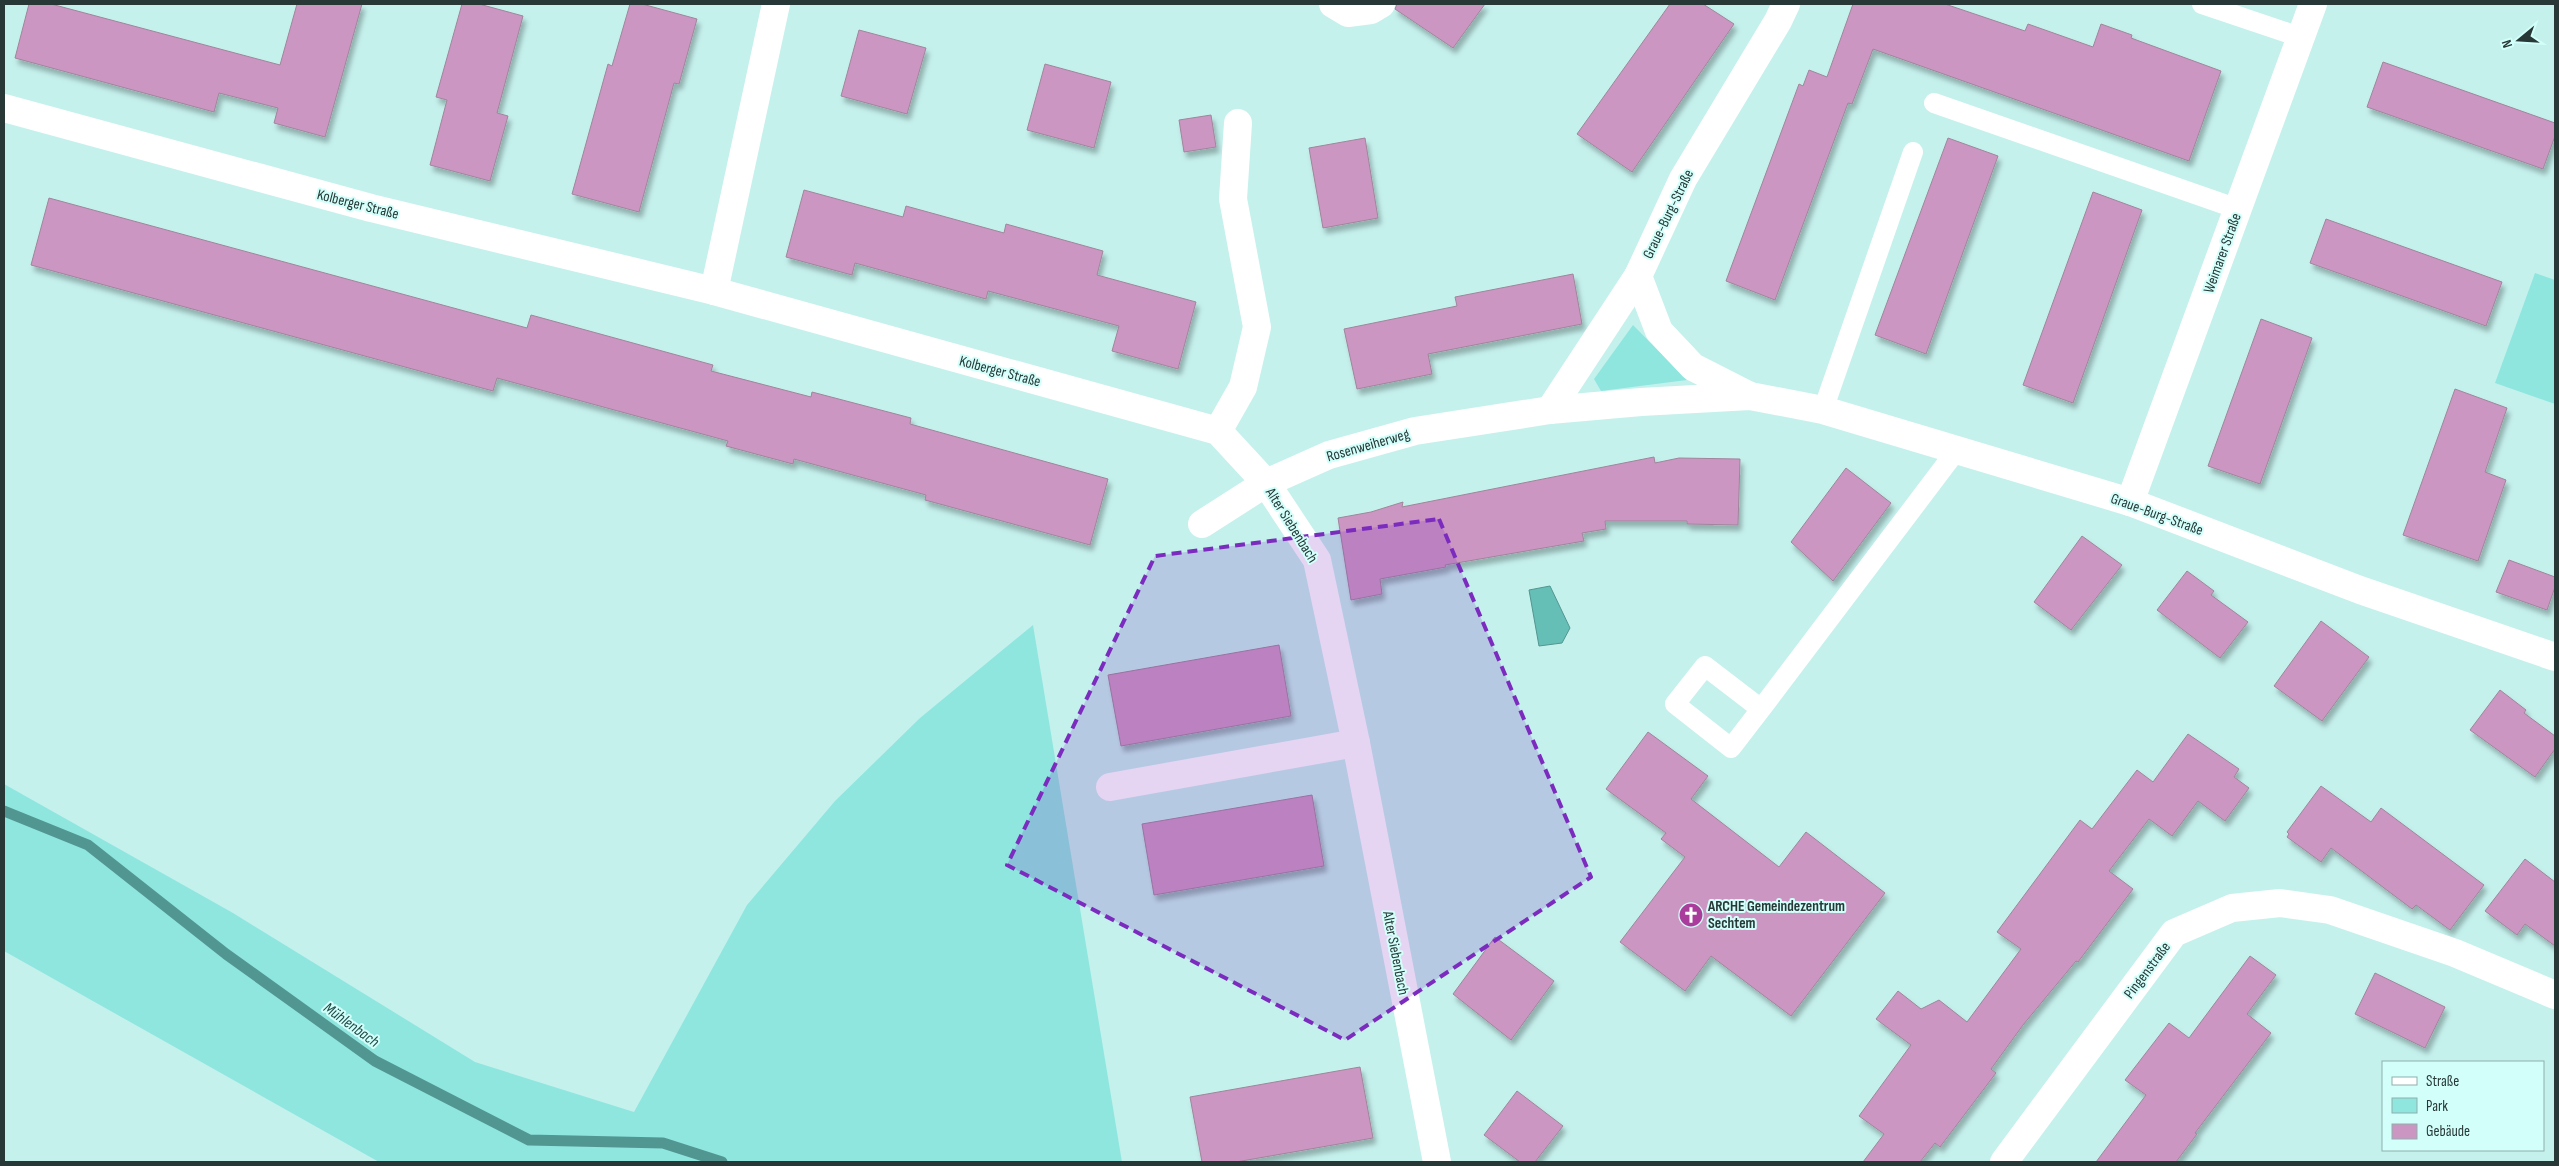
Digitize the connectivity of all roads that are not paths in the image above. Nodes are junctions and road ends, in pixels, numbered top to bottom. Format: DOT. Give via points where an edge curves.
graph roads {
  1 [pos="776,4"];
  2 [pos="1333,4"];
  3 [pos="1381,4"];
  4 [pos="1786,4"];
  5 [pos="2202,4"];
  6 [pos="2313,4"];
  7 [pos="2300,37"];
  8 [pos="1934,103"];
  9 [pos="4,108"];
  10 [pos="1238,123"];
  11 [pos="1912,152"];
  12 [pos="2238,209"];
  13 [pos="1638,276"];
  14 [pos="714,291"];
  15 [pos="1750,396"];
  16 [pos="1641,402"];
  17 [pos="1550,410"];
  18 [pos="1823,410"];
  19 [pos="1218,431"];
  20 [pos="1956,451"];
  21 [pos="1266,483"];
  22 [pos="2130,502"];
  23 [pos="1202,524"];
  24 [pos="2555,657"];
  25 [pos="1761,709"];
  26 [pos="1356,743"];
  27 [pos="1110,787"];
  28 [pos="2555,995"];
  29 [pos="1437,1162"];
  30 [pos="2004,1162"];
  1 -- 14 [label="street"];
  2 -- 3 [label="street" via="1348,14 1372,10"];
  4 -- 13 [label="street, Graue-Burg-Straße" via="1683,179"];
  5 -- 7 [label="lane"];
  6 -- 7 [label="street, Weimarer Straße"];
  7 -- 12 [label="street, Weimarer Straße"];
  8 -- 12 [label="lane"];
  9 -- 14 [label="street, Kolberger Straße" via="371,208"];
  10 -- 19 [label="street" via="1233,198 1257,327 1242,387"];
  11 -- 18 [label="lane"];
  12 -- 22 [label="street, Weimarer Straße"];
  13 -- 15 [label="street, Graue-Burg-Straße" via="1659,330 1693,367"];
  13 -- 17 [label="street"];
  14 -- 19 [label="street, Kolberger Straße"];
  15 -- 16 [label="street, Graue-Burg-Straße"];
  15 -- 18 [label="street, Graue-Burg-Straße"];
  16 -- 17 [label="street, Rosenweiherweg"];
  17 -- 21 [label="street, Rosenweiherweg" via="1415,431 1329,455"];
  18 -- 20 [label="street, Graue-Burg-Straße"];
  19 -- 21 [label="street"];
  20 -- 22 [label="street, Graue-Burg-Straße"];
  20 -- 25 [label="lane"];
  21 -- 23 [label="street, Rosenweiherweg"];
  21 -- 26 [label="street, Alter Siebenbach" via="1317,560"];
  22 -- 24 [label="street, Graue-Burg-Straße" via="2360,590"];
  26 -- 27 [label="street"];
  26 -- 29 [label="street, Alter Siebenbach"];
  28 -- 30 [label="street, Pingenstraße" via="2454,953 2330,910 2280,903 2232,908 2174,933"];
}
